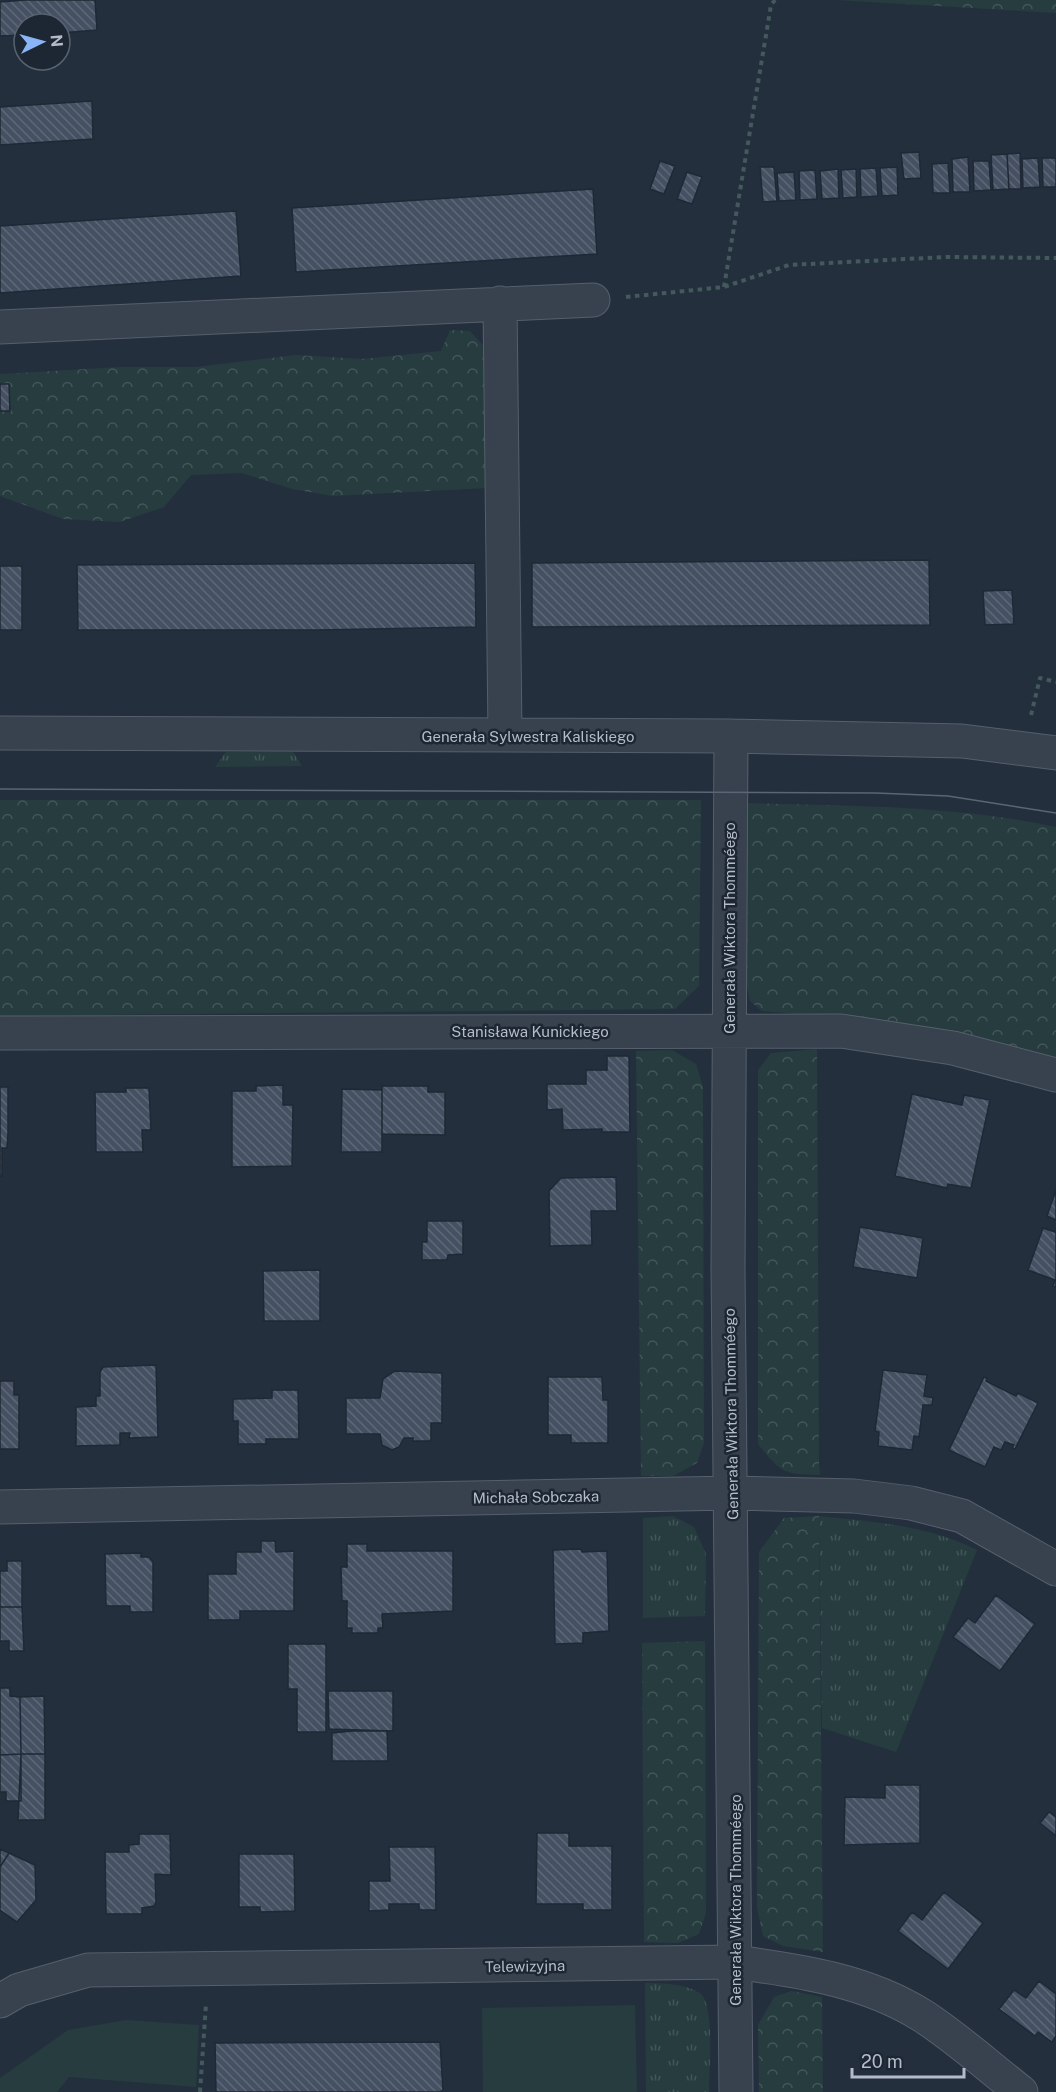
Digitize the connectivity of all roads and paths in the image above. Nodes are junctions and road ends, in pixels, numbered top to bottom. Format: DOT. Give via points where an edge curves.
graph roads {
  1 [pos="775,0"];
  2 [pos="1056,258"];
  3 [pos="724,287"];
  4 [pos="592,300"];
  5 [pos="500,303"];
  6 [pos="0,327"];
  7 [pos="1056,682"];
  8 [pos="1030,718"];
  9 [pos="0,733"];
  10 [pos="505,735"];
  11 [pos="731,736"];
  12 [pos="1056,753"];
  13 [pos="729,1030"];
  14 [pos="0,1033"];
  15 [pos="1056,1075"];
  16 [pos="733,1493"];
  17 [pos="0,1507"];
  18 [pos="1056,1569"];
  19 [pos="735,1962"];
  20 [pos="207,1995"];
  21 [pos="0,2001"];
  22 [pos="200,2092"];
  23 [pos="736,2092"];
  24 [pos="1021,2092"];
  1 -- 3 [label="path" via="771,5"];
  2 -- 3 [label="path" via="946,257 789,264"];
  3 -- 4 [label="path"];
  4 -- 5 [label="street"];
  5 -- 6 [label="street"];
  5 -- 10 [label="street"];
  7 -- 8 [label="path" via="1040,678"];
  9 -- 10 [label="street, Generała Sylwestra Kaliskiego"];
  10 -- 11 [label="street, Generała Sylwestra Kaliskiego"];
  11 -- 12 [label="street, Generała Sylwestra Kaliskiego" via="962,741"];
  11 -- 13 [label="street, Generała Wiktora Thomméego"];
  13 -- 14 [label="street, Stanisława Kunickiego"];
  13 -- 15 [label="street, Stanisława Kunickiego" via="841,1031 953,1048"];
  13 -- 16 [label="street, Generała Wiktora Thomméego" via="728,1268"];
  16 -- 17 [label="street, Michała Sobczaka"];
  16 -- 18 [label="street, Michała Sobczaka" via="854,1496 911,1503 962,1516"];
  16 -- 19 [label="street, Generała Wiktora Thomméego"];
  19 -- 21 [label="street, Telewizyjna" via="88,1970 19,1990"];
  19 -- 23 [label="street, Generała Wiktora Thomméego"];
  19 -- 24 [label="street, Telewizyjna" via="801,1971 857,1985 922,2016"];
  20 -- 22 [label="path"];
}
